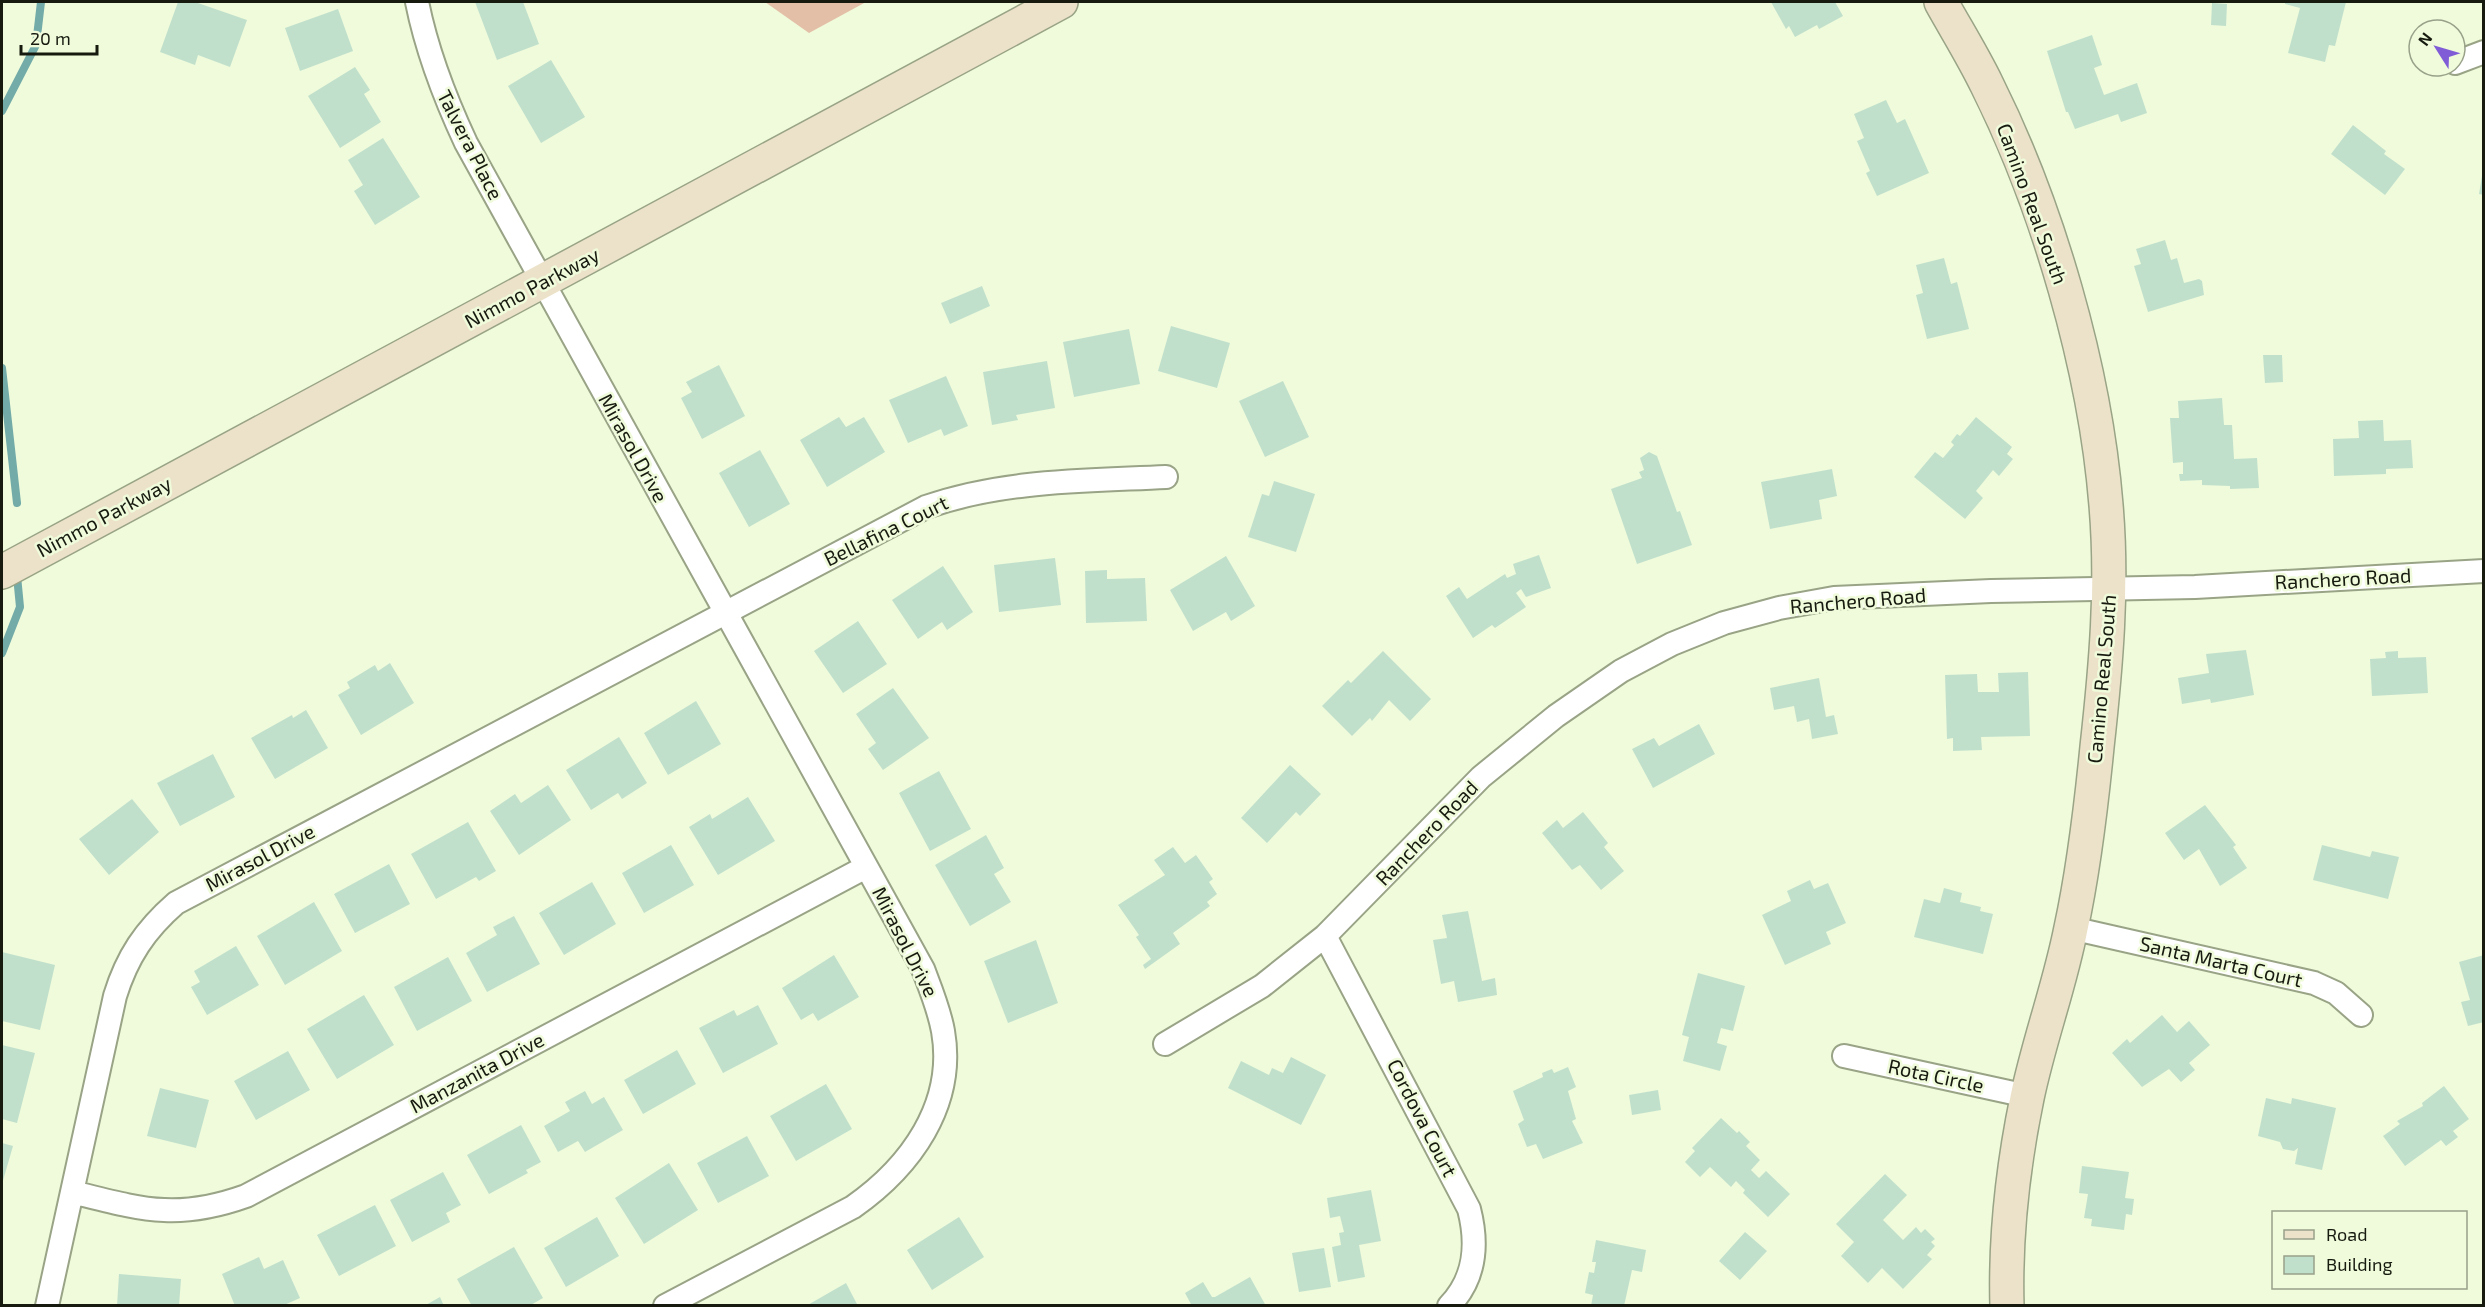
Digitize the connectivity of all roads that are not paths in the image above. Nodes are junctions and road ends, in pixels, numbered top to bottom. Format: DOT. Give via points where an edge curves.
graph roads {
  1 [pos="417,2"];
  2 [pos="1061,2"];
  3 [pos="1941,2"];
  4 [pos="2484,52"];
  5 [pos="2467,58"];
  6 [pos="542,282"];
  7 [pos="1166,477"];
  8 [pos="2484,571"];
  9 [pos="2,572"];
  10 [pos="2110,588"];
  11 [pos="725,613"];
  12 [pos="866,867"];
  13 [pos="2071,928"];
  14 [pos="1325,936"];
  15 [pos="2361,1016"];
  16 [pos="1165,1044"];
  17 [pos="1844,1056"];
  18 [pos="2027,1096"];
  19 [pos="72,1192"];
  20 [pos="47,1305"];
  21 [pos="665,1305"];
  22 [pos="1449,1305"];
  23 [pos="2007,1305"];
  1 -- 6 [label="street, Talvera Place" via="441,90"];
  2 -- 6 [label="street, Nimmo Parkway"];
  3 -- 10 [label="street, Camino Real South" via="1987,86 2017,153 2071,317 2096,428 2106,504"];
  4 -- 5 [label="street"];
  6 -- 9 [label="street, Nimmo Parkway"];
  6 -- 11 [label="street, Mirasol Drive"];
  7 -- 11 [label="street, Bellafina Court" via="1015,485 954,497 908,516"];
  8 -- 10 [label="street, Ranchero Road"];
  10 -- 13 [label="street, Camino Real South" via="2109,642 2086,846"];
  10 -- 14 [label="street, Ranchero Road" via="1834,598 1724,623 1672,644 1622,670 1481,777"];
  11 -- 12 [label="street, Mirasol Drive"];
  11 -- 19 [label="street, Mirasol Drive" via="176,903 138,943 123,968"];
  12 -- 19 [label="street, Manzanita Drive" via="246,1196 200,1210 163,1212"];
  12 -- 21 [label="street, Mirasol Drive" via="923,969 936,1003 944,1062 940,1092 930,1120 899,1170 853,1207"];
  13 -- 15 [label="street, Santa Marta Court" via="2314,983 2336,993"];
  13 -- 18 [label="street, Camino Real South"];
  14 -- 16 [label="street, Ranchero Road" via="1262,986"];
  14 -- 22 [label="street, Cordova Court" via="1469,1209 1475,1232 1474,1256 1468,1278"];
  17 -- 18 [label="street, Rota Circle"];
  18 -- 23 [label="street, Camino Real South" via="2012,1186"];
  19 -- 20 [label="street, Mirasol Drive"];
}
